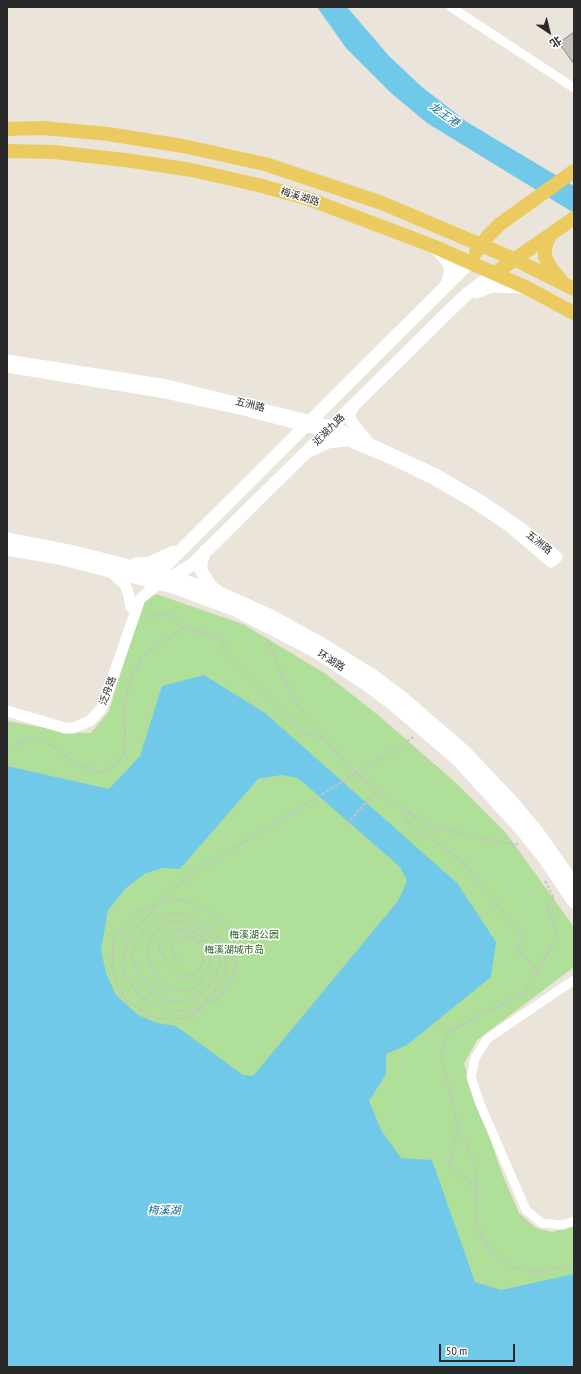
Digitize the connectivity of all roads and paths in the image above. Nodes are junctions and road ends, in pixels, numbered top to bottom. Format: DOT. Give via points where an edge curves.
graph roads {
  1 [pos="451,7"];
  2 [pos="574,88"];
  3 [pos="7,128"];
  4 [pos="7,151"];
  5 [pos="574,172"];
  6 [pos="511,216"];
  7 [pos="574,218"];
  8 [pos="450,231"];
  9 [pos="550,235"];
  10 [pos="481,245"];
  11 [pos="433,246"];
  12 [pos="514,259"];
  13 [pos="470,262"];
  14 [pos="495,273"];
  15 [pos="446,286"];
  16 [pos="525,287"];
  17 [pos="572,288"];
  18 [pos="461,300"];
  19 [pos="574,313"];
  20 [pos="7,360"];
  21 [pos="7,367"];
  22 [pos="334,398"];
  23 [pos="354,405"];
  24 [pos="285,417"];
  25 [pos="310,423"];
  26 [pos="329,429"];
  27 [pos="350,441"];
  28 [pos="372,444"];
  29 [pos="287,445"];
  30 [pos="302,456"];
  31 [pos="7,539"];
  32 [pos="191,541"];
  33 [pos="7,549"];
  34 [pos="205,552"];
  35 [pos="124,563"];
  36 [pos="108,570"];
  37 [pos="163,580"];
  38 [pos="222,594"];
  39 [pos="131,607"];
  40 [pos="262,623"];
  41 [pos="182,628"];
  42 [pos="7,707"];
  43 [pos="7,711"];
  44 [pos="423,728"];
  45 [pos="324,738"];
  46 [pos="377,790"];
  47 [pos="410,812"];
  48 [pos="347,824"];
  49 [pos="537,848"];
  50 [pos="544,880"];
  51 [pos="574,884"];
  52 [pos="574,902"];
  53 [pos="179,963"];
  54 [pos="538,971"];
  55 [pos="574,980"];
  56 [pos="458,1128"];
  57 [pos="476,1187"];
  58 [pos="574,1221"];
  59 [pos="574,1262"];
  1 -- 2 [label="street"];
  3 -- 8 [label="main road, 梅溪湖路" via="43,128 108,134 183,146 265,164 382,203"];
  4 -- 11 [label="main road, 梅溪湖路" via="54,152 192,170 314,201"];
  5 -- 6 [label="main road"];
  6 -- 8 [label="main road" via="492,227 477,231"];
  6 -- 10 [label="main road"];
  7 -- 9 [label="main road"];
  8 -- 10 [label="main road, 梅溪湖路"];
  9 -- 12 [label="main road"];
  9 -- 17 [label="main road" via="545,247 545,257 557,276"];
  10 -- 12 [label="main road, 梅溪湖路"];
  10 -- 13 [label="main road"];
  11 -- 13 [label="main road, 梅溪湖路"];
  11 -- 15 [label="main road" via="450,264"];
  12 -- 14 [label="main road"];
  12 -- 17 [label="main road, 梅溪湖路"];
  13 -- 14 [label="main road, 梅溪湖路"];
  13 -- 15 [label="main road, 近湖九路"];
  14 -- 16 [label="main road, 梅溪湖路"];
  14 -- 18 [label="main road, 近湖九路"];
  15 -- 22 [label="main road, 近湖九路"];
  16 -- 18 [label="main road" via="492,286"];
  16 -- 19 [label="main road, 梅溪湖路"];
  18 -- 23 [label="main road, 近湖九路"];
  20 -- 24 [label="street, 五洲路" via="167,385"];
  21 -- 24 [label="street, 五洲路" via="166,393"];
  22 -- 24 [label="street" via="310,411"];
  22 -- 25 [label="main road, 近湖九路"];
  23 -- 26 [label="main road, 近湖九路"];
  23 -- 28 [label="street" via="350,414 351,421"];
  24 -- 25 [label="street, 五洲路"];
  24 -- 29 [label="street" via="293,433"];
  25 -- 26 [label="street, 五洲路"];
  25 -- 29 [label="main road, 近湖九路"];
  26 -- 27 [label="street, 五洲路"];
  26 -- 28 [label="street, 五洲路"];
  26 -- 30 [label="main road, 近湖九路"];
  27 -- 28 [label="street, 五洲路" via="433,479 510,527 551,562 558,558 482,501 436,474"];
  27 -- 30 [label="street" via="328,443"];
  29 -- 32 [label="main road, 近湖九路"];
  30 -- 34 [label="main road, 近湖九路"];
  31 -- 35 [label="main road, 环湖路"];
  32 -- 35 [label="main road" via="150,563"];
  32 -- 37 [label="main road, 近湖九路"];
  33 -- 36 [label="main road, 环湖路"];
  34 -- 37 [label="main road, 近湖九路" via="193,564"];
  34 -- 38 [label="main road" via="201,570 211,587"];
  35 -- 37 [label="main road, 环湖路"];
  36 -- 37 [label="main road, 环湖路"];
  36 -- 39 [label="street" via="125,585"];
  37 -- 38 [label="main road, 环湖路"];
  37 -- 39 [label="street, 泛舟路" via="138,593"];
  37 -- 40 [label="main road, 环湖路"];
  37 -- 43 [label="street, 泛舟路" via="140,599 102,709 90,721 73,728 65,728"];
  38 -- 51 [label="main road, 环湖路" via="320,642 372,675 421,713 465,752 513,803"];
  39 -- 42 [label="street, 泛舟路" via="97,705 87,716 82,720 68,722"];
  40 -- 44 [label="main road, 环湖路" via="315,651 366,684"];
  40 -- 45 [label="path" via="285,682 300,708"];
  41 -- 45 [label="path" via="220,636 226,653 303,733"];
  44 -- 49 [label="main road, 环湖路" via="482,784"];
  44 -- 53 [label="path" via="398,748 196,871 170,891 129,937 122,963 126,977 140,996 167,1010 192,1011 217,999 232,980 238,950 225,925 208,911 174,898 138,911 114,937 112,970 125,999 150,1017 180,1019 192,1016 215,992 226,970 225,947 212,930 190,915 169,913 146,928 132,953 139,973 152,992 166,1002 185,1002 202,993 214,980 220,960 213,939 196,927 177,921 161,926 152,936 147,949 149,962 166,987 181,991 193,990 202,981 211,961 210,946 200,935 184,928 171,932 162,939 159,948 172,971 181,977 193,975 201,967 204,956 202,946 197,940 189,937 178,939 172,945 173,954"];
  45 -- 46 [label="path" via="345,763"];
  46 -- 47 [label="path"];
  46 -- 48 [label="path"];
  47 -- 49 [label="path" via="430,825 474,837"];
  47 -- 54 [label="path" via="404,820 461,860 524,938 517,950"];
  49 -- 52 [label="main road, 环湖路"];
  50 -- 54 [label="path" via="554,898 547,907 555,924 555,940"];
  54 -- 56 [label="path" via="524,992 448,1032 441,1061"];
  55 -- 58 [label="street" via="487,1039 475,1058 472,1076 480,1104 526,1210 542,1223 563,1224"];
  56 -- 57 [label="path" via="475,1165"];
  56 -- 57 [label="path" via="449,1165"];
  57 -- 59 [label="path" via="476,1224 488,1247 512,1267 535,1272 567,1266"];
}
